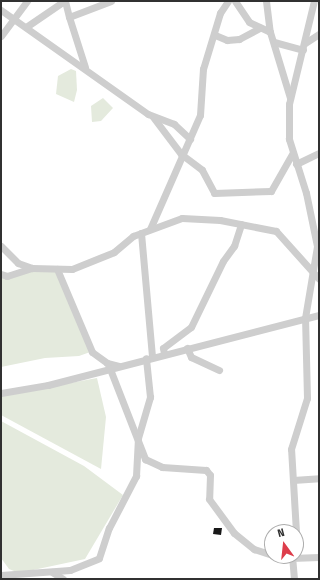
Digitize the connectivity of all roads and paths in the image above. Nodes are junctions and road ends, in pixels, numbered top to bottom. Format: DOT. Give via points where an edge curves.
graph roads {
  1 [pos="28,1"];
  2 [pos="64,1"];
  3 [pos="111,1"];
  4 [pos="228,1"];
  5 [pos="235,1"];
  6 [pos="266,1"];
  7 [pos="314,1"];
  8 [pos="1,10"];
  9 [pos="69,17"];
  10 [pos="13,18"];
  11 [pos="26,27"];
  12 [pos="260,28"];
  13 [pos="270,32"];
  14 [pos="319,34"];
  15 [pos="215,35"];
  16 [pos="1,36"];
  17 [pos="274,42"];
  18 [pos="304,46"];
  19 [pos="85,67"];
  20 [pos="290,98"];
  21 [pos="153,117"];
  22 [pos="190,139"];
  23 [pos="292,154"];
  24 [pos="318,155"];
  25 [pos="184,156"];
  26 [pos="296,164"];
  27 [pos="241,224"];
  28 [pos="150,229"];
  29 [pos="141,233"];
  30 [pos="317,238"];
  31 [pos="1,246"];
  32 [pos="32,268"];
  33 [pos="57,269"];
  34 [pos="312,270"];
  35 [pos="3,276"];
  36 [pos="319,279"];
  37 [pos="319,316"];
  38 [pos="305,318"];
  39 [pos="187,348"];
  40 [pos="164,354"];
  41 [pos="149,357"];
  42 [pos="119,366"];
  43 [pos="110,368"];
  44 [pos="219,370"];
  45 [pos="1,393"];
  46 [pos="138,438"];
  47 [pos="319,478"];
  48 [pos="293,480"];
  49 [pos="296,524"];
  50 [pos="264,552"];
  51 [pos="304,557"];
  52 [pos="319,557"];
  53 [pos="293,564"];
  54 [pos="52,572"];
  55 [pos="1,574"];
  56 [pos="63,579"];
  57 [pos="294,579"];
  1 -- 10 [label="street"];
  2 -- 9 [label="street"];
  2 -- 11 [label="street"];
  3 -- 9 [label="street"];
  4 -- 15 [label="street" via="220,13"];
  5 -- 12 [label="street" via="249,22"];
  6 -- 13 [label="street"];
  7 -- 18 [label="street"];
  8 -- 10 [label="street"];
  9 -- 19 [label="street"];
  10 -- 11 [label="street"];
  10 -- 16 [label="street"];
  11 -- 19 [label="street"];
  12 -- 13 [label="street"];
  12 -- 15 [label="street" via="239,39 227,40"];
  13 -- 17 [label="street"];
  14 -- 18 [label="street"];
  15 -- 22 [label="street" via="202,74 200,115"];
  17 -- 18 [label="street"];
  17 -- 20 [label="street"];
  18 -- 20 [label="street"];
  19 -- 21 [label="street"];
  20 -- 23 [label="street" via="288,138"];
  21 -- 22 [label="street" via="174,124"];
  21 -- 25 [label="street"];
  22 -- 25 [label="street"];
  23 -- 25 [label="street" via="271,191 240,194 214,193 202,170"];
  23 -- 26 [label="street"];
  24 -- 26 [label="street"];
  25 -- 28 [label="street"];
  26 -- 30 [label="street"];
  27 -- 28 [label="street" via="182,218"];
  27 -- 34 [label="street" via="276,232"];
  27 -- 40 [label="street" via="234,246 223,261 191,327 163,348"];
  28 -- 29 [label="street"];
  29 -- 33 [label="street" via="108,255 72,269"];
  29 -- 41 [label="street"];
  30 -- 34 [label="street" via="317,255"];
  31 -- 32 [label="street" via="18,263"];
  32 -- 33 [label="street"];
  32 -- 35 [label="street"];
  33 -- 42 [label="street" via="92,352 107,363"];
  34 -- 36 [label="street"];
  34 -- 38 [label="street"];
  37 -- 38 [label="street"];
  38 -- 39 [label="street"];
  38 -- 48 [label="street" via="307,398 291,449"];
  39 -- 40 [label="street"];
  39 -- 44 [label="street" via="191,357"];
  40 -- 41 [label="street"];
  41 -- 42 [label="street"];
  41 -- 46 [label="street" via="150,397"];
  42 -- 43 [label="street"];
  43 -- 45 [label="street"];
  43 -- 46 [label="street"];
  46 -- 50 [label="street" via="145,459 162,467 206,470 210,475 209,499 234,533 254,549"];
  46 -- 54 [label="street" via="139,459 133,488 109,528 99,558 70,570"];
  47 -- 48 [label="street"];
  48 -- 49 [label="street"];
  51 -- 52 [label="street"];
  53 -- 57 [label="street"];
  54 -- 55 [label="street"];
  54 -- 56 [label="street"];
}
